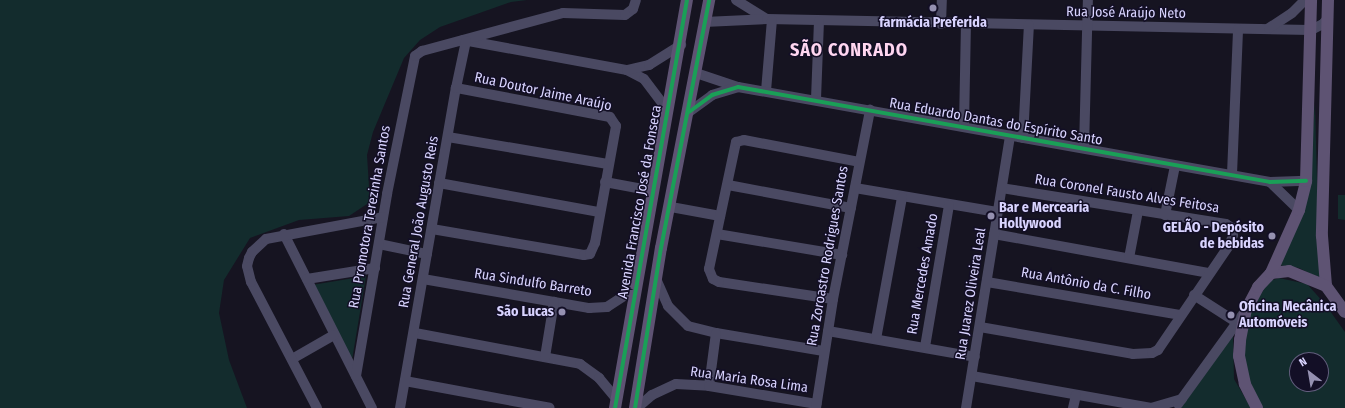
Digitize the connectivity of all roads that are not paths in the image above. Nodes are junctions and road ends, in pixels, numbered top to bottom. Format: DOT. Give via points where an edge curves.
graph roads {
  1 [pos="636,0"];
  2 [pos="687,0"];
  3 [pos="709,0"];
  4 [pos="736,0"];
  5 [pos="942,0"];
  6 [pos="1088,0"];
  7 [pos="1305,0"];
  8 [pos="1311,0"];
  9 [pos="1328,0"];
  10 [pos="1328,18"];
  11 [pos="769,19"];
  12 [pos="819,21"];
  13 [pos="704,22"];
  14 [pos="941,24"];
  15 [pos="966,24"];
  16 [pos="1029,25"];
  17 [pos="1086,26"];
  18 [pos="1238,28"];
  19 [pos="1269,28"];
  20 [pos="1311,30"];
  21 [pos="464,40"];
  22 [pos="681,44"];
  23 [pos="627,70"];
  24 [pos="696,73"];
  25 [pos="738,86"];
  26 [pos="456,88"];
  27 [pos="766,91"];
  28 [pos="816,99"];
  29 [pos="667,109"];
  30 [pos="870,110"];
  31 [pos="689,112"];
  32 [pos="964,126"];
  33 [pos="1010,136"];
  34 [pos="448,137"];
  35 [pos="1023,138"];
  36 [pos="1084,148"];
  37 [pos="859,162"];
  38 [pos="608,164"];
  39 [pos="1175,166"];
  40 [pos="1232,174"];
  41 [pos="1306,181"];
  42 [pos="605,182"];
  43 [pos="1270,182"];
  44 [pos="439,183"];
  45 [pos="728,185"];
  46 [pos="855,188"];
  47 [pos="1002,188"];
  48 [pos="653,191"];
  49 [pos="902,197"];
  50 [pos="949,205"];
  51 [pos="671,207"];
  52 [pos="851,208"];
  53 [pos="1299,210"];
  54 [pos="1138,211"];
  55 [pos="599,212"];
  56 [pos="997,212"];
  57 [pos="1165,215"];
  58 [pos="720,216"];
  59 [pos="383,217"];
  60 [pos="649,225"];
  61 [pos="432,229"];
  62 [pos="667,230"];
  63 [pos="284,234"];
  64 [pos="717,234"];
  65 [pos="994,234"];
  66 [pos="645,239"];
  67 [pos="379,244"];
  68 [pos="662,248"];
  69 [pos="427,254"];
  70 [pos="842,255"];
  71 [pos="1129,258"];
  72 [pos="375,268"];
  73 [pos="1209,273"];
  74 [pos="1271,273"];
  75 [pos="307,279"];
  76 [pos="423,279"];
  77 [pos="657,281"];
  78 [pos="987,282"];
  79 [pos="1326,286"];
  80 [pos="635,290"];
  81 [pos="1194,295"];
  82 [pos="833,299"];
  83 [pos="554,302"];
  84 [pos="1246,310"];
  85 [pos="1345,312"];
  86 [pos="1181,315"];
  87 [pos="1236,322"];
  88 [pos="980,327"];
  89 [pos="828,331"];
  90 [pos="716,333"];
  91 [pos="415,334"];
  92 [pos="334,335"];
  93 [pos="876,339"];
  94 [pos="925,347"];
  95 [pos="824,351"];
  96 [pos="545,357"];
  97 [pos="975,357"];
  98 [pos="292,359"];
  99 [pos="356,376"];
  100 [pos="972,376"];
  101 [pos="405,381"];
  102 [pos="709,386"];
  103 [pos="1076,395"];
  104 [pos="1182,399"];
  105 [pos="616,403"];
  106 [pos="816,406"];
  107 [pos="317,408"];
  108 [pos="372,408"];
  109 [pos="400,408"];
  110 [pos="550,408"];
  111 [pos="636,408"];
  112 [pos="966,408"];
  113 [pos="1073,408"];
  114 [pos="1175,408"];
  115 [pos="1257,408"];
  1 -- 21 [label="street" via="633,8 625,15 564,13"];
  2 -- 22 [label="main road, Avenida Francisco José da Fonseca"];
  3 -- 13 [label="main road, Avenida Francisco José da Fonseca"];
  4 -- 11 [label="street"];
  5 -- 14 [label="street"];
  6 -- 17 [label="street"];
  7 -- 19 [label="street"];
  8 -- 20 [label="main road"];
  9 -- 10 [label="main road"];
  10 -- 20 [label="street" via="1323,24"];
  10 -- 79 [label="main road" via="1322,236"];
  11 -- 12 [label="street, Rua José Araújo Neto"];
  11 -- 13 [label="street, Rua José Araújo Neto"];
  11 -- 27 [label="street"];
  12 -- 14 [label="street, Rua José Araújo Neto"];
  12 -- 28 [label="street"];
  13 -- 24 [label="main road, Avenida Francisco José da Fonseca"];
  14 -- 15 [label="street, Rua José Araújo Neto"];
  15 -- 16 [label="street, Rua José Araújo Neto"];
  15 -- 32 [label="street"];
  16 -- 17 [label="street, Rua José Araújo Neto"];
  16 -- 35 [label="street"];
  17 -- 18 [label="street, Rua José Araújo Neto"];
  17 -- 36 [label="street"];
  18 -- 19 [label="street, Rua José Araújo Neto"];
  18 -- 40 [label="street"];
  19 -- 20 [label="street, Rua José Araújo Neto"];
  20 -- 41 [label="main road"];
  21 -- 23 [label="street"];
  21 -- 26 [label="street, Rua General João Augusto Reis"];
  21 -- 59 [label="street, Rua Promotora Terezinha Santos" via="422,51 412,62"];
  22 -- 23 [label="street" via="649,65"];
  22 -- 29 [label="main road, Avenida Francisco José da Fonseca"];
  23 -- 29 [label="street" via="644,80"];
  24 -- 25 [label="street"];
  24 -- 31 [label="main road, Avenida Francisco José da Fonseca"];
  25 -- 27 [label="street, Rua Eduardo Dantas do Espírito Santo"];
  25 -- 31 [label="street, Rua Eduardo Dantas do Espírito Santo" via="712,95"];
  26 -- 34 [label="street, Rua General João Augusto Reis"];
  26 -- 38 [label="street, Rua Doutor Jaime Araújo" via="612,118 616,126"];
  27 -- 28 [label="street, Rua Eduardo Dantas do Espírito Santo"];
  28 -- 30 [label="street, Rua Eduardo Dantas do Espírito Santo"];
  29 -- 48 [label="main road, Avenida Francisco José da Fonseca"];
  30 -- 32 [label="street, Rua Eduardo Dantas do Espírito Santo"];
  30 -- 37 [label="street, Rua Zoroastro Rodrigues Santos"];
  31 -- 51 [label="main road, Avenida Francisco José da Fonseca"];
  32 -- 33 [label="street, Rua Eduardo Dantas do Espírito Santo"];
  33 -- 35 [label="street, Rua Eduardo Dantas do Espírito Santo"];
  33 -- 47 [label="street, Rua Juarez Oliveira Leal"];
  34 -- 38 [label="street"];
  34 -- 44 [label="street, Rua General João Augusto Reis"];
  35 -- 36 [label="street, Rua Eduardo Dantas do Espírito Santo"];
  36 -- 39 [label="street, Rua Eduardo Dantas do Espírito Santo"];
  37 -- 45 [label="street" via="741,140 734,145"];
  37 -- 46 [label="street, Rua Zoroastro Rodrigues Santos"];
  38 -- 42 [label="street, Rua Doutor Jaime Araújo"];
  39 -- 40 [label="street, Rua Eduardo Dantas do Espírito Santo"];
  39 -- 57 [label="street"];
  40 -- 43 [label="street, Rua Eduardo Dantas do Espírito Santo"];
  41 -- 43 [label="street, Rua Eduardo Dantas do Espírito Santo"];
  41 -- 53 [label="main road"];
  42 -- 48 [label="street"];
  42 -- 55 [label="street, Rua Doutor Jaime Araújo"];
  43 -- 53 [label="street"];
  44 -- 55 [label="street"];
  44 -- 61 [label="street, Rua General João Augusto Reis"];
  45 -- 52 [label="street"];
  45 -- 58 [label="street"];
  46 -- 49 [label="street"];
  46 -- 52 [label="street, Rua Zoroastro Rodrigues Santos"];
  47 -- 54 [label="street, Rua Coronel Fausto Alves Feitosa"];
  47 -- 56 [label="street, Rua Juarez Oliveira Leal"];
  48 -- 60 [label="main road, Avenida Francisco José da Fonseca"];
  49 -- 50 [label="street"];
  49 -- 93 [label="street"];
  50 -- 56 [label="street"];
  50 -- 94 [label="street, Rua Mercedes Amado"];
  51 -- 58 [label="street"];
  51 -- 62 [label="main road, Avenida Francisco José da Fonseca"];
  52 -- 70 [label="street, Rua Zoroastro Rodrigues Santos"];
  53 -- 74 [label="main road"];
  54 -- 57 [label="street, Rua Coronel Fausto Alves Feitosa"];
  54 -- 71 [label="street"];
  55 -- 61 [label="street, Rua Doutor Jaime Araújo" via="595,243 587,255"];
  56 -- 65 [label="street, Rua Juarez Oliveira Leal"];
  57 -- 73 [label="street, Rua Coronel Fausto Alves Feitosa" via="1226,224 1232,228 1234,235 1230,244"];
  58 -- 64 [label="street"];
  59 -- 63 [label="street"];
  59 -- 67 [label="street, Rua Promotora Terezinha Santos"];
  60 -- 62 [label="main road" via="658,231"];
  60 -- 66 [label="main road, Avenida Francisco José da Fonseca"];
  61 -- 69 [label="street, Rua General João Augusto Reis"];
  62 -- 68 [label="main road, Avenida Francisco José da Fonseca"];
  63 -- 75 [label="street"];
  63 -- 98 [label="street" via="266,239 259,245 252,252 247,266 251,282"];
  64 -- 70 [label="street"];
  64 -- 82 [label="street" via="709,269 716,282"];
  65 -- 71 [label="street"];
  65 -- 78 [label="street, Rua Juarez Oliveira Leal"];
  66 -- 68 [label="main road" via="650,236 656,238"];
  66 -- 80 [label="main road, Avenida Francisco José da Fonseca"];
  67 -- 69 [label="street"];
  67 -- 72 [label="street, Rua Promotora Terezinha Santos"];
  68 -- 77 [label="main road, Avenida Francisco José da Fonseca"];
  69 -- 76 [label="street, Rua General João Augusto Reis"];
  70 -- 82 [label="street, Rua Zoroastro Rodrigues Santos"];
  71 -- 73 [label="street"];
  72 -- 75 [label="street"];
  72 -- 99 [label="street, Rua Promotora Terezinha Santos"];
  73 -- 81 [label="street, Rua Coronel Fausto Alves Feitosa"];
  74 -- 79 [label="main road" via="1294,272"];
  74 -- 84 [label="main road" via="1258,287"];
  75 -- 92 [label="street"];
  76 -- 83 [label="street, Rua Sindulfo Barreto"];
  76 -- 91 [label="street, Rua General João Augusto Reis"];
  77 -- 90 [label="street" via="666,303 682,321 688,326"];
  77 -- 111 [label="main road, Avenida Francisco José da Fonseca"];
  78 -- 86 [label="street, Rua Antônio da C. Filho"];
  78 -- 88 [label="street, Rua Juarez Oliveira Leal"];
  79 -- 85 [label="main road"];
  80 -- 83 [label="street, Rua Sindulfo Barreto" via="601,308"];
  80 -- 105 [label="main road, Avenida Francisco José da Fonseca"];
  81 -- 86 [label="street, Rua Coronel Fausto Alves Feitosa"];
  81 -- 87 [label="street"];
  82 -- 89 [label="street, Rua Zoroastro Rodrigues Santos"];
  83 -- 96 [label="street"];
  84 -- 87 [label="street"];
  84 -- 115 [label="main road" via="1239,356 1245,384"];
  86 -- 88 [label="street, Rua Coronel Fausto Alves Feitosa" via="1158,350 1147,355"];
  87 -- 104 [label="street"];
  88 -- 97 [label="street, Rua Juarez Oliveira Leal"];
  89 -- 93 [label="street"];
  89 -- 95 [label="street, Rua Zoroastro Rodrigues Santos"];
  90 -- 95 [label="street"];
  90 -- 102 [label="street"];
  91 -- 96 [label="street"];
  91 -- 101 [label="street, Rua General João Augusto Reis"];
  92 -- 98 [label="street"];
  92 -- 99 [label="street"];
  93 -- 94 [label="street"];
  94 -- 97 [label="street"];
  95 -- 106 [label="street, Rua Zoroastro Rodrigues Santos"];
  96 -- 105 [label="street" via="585,366 599,378"];
  97 -- 100 [label="street, Rua Juarez Oliveira Leal"];
  98 -- 107 [label="street"];
  99 -- 108 [label="street"];
  100 -- 103 [label="street"];
  100 -- 112 [label="street, Rua Juarez Oliveira Leal"];
  101 -- 109 [label="street, Rua General João Augusto Reis"];
  101 -- 110 [label="street"];
  102 -- 106 [label="street, Rua Maria Rosa Lima"];
  102 -- 111 [label="street, Rua Maria Rosa Lima" via="673,384 652,395"];
  103 -- 104 [label="street" via="1151,408"];
  103 -- 113 [label="street"];
  104 -- 114 [label="street"];
}
